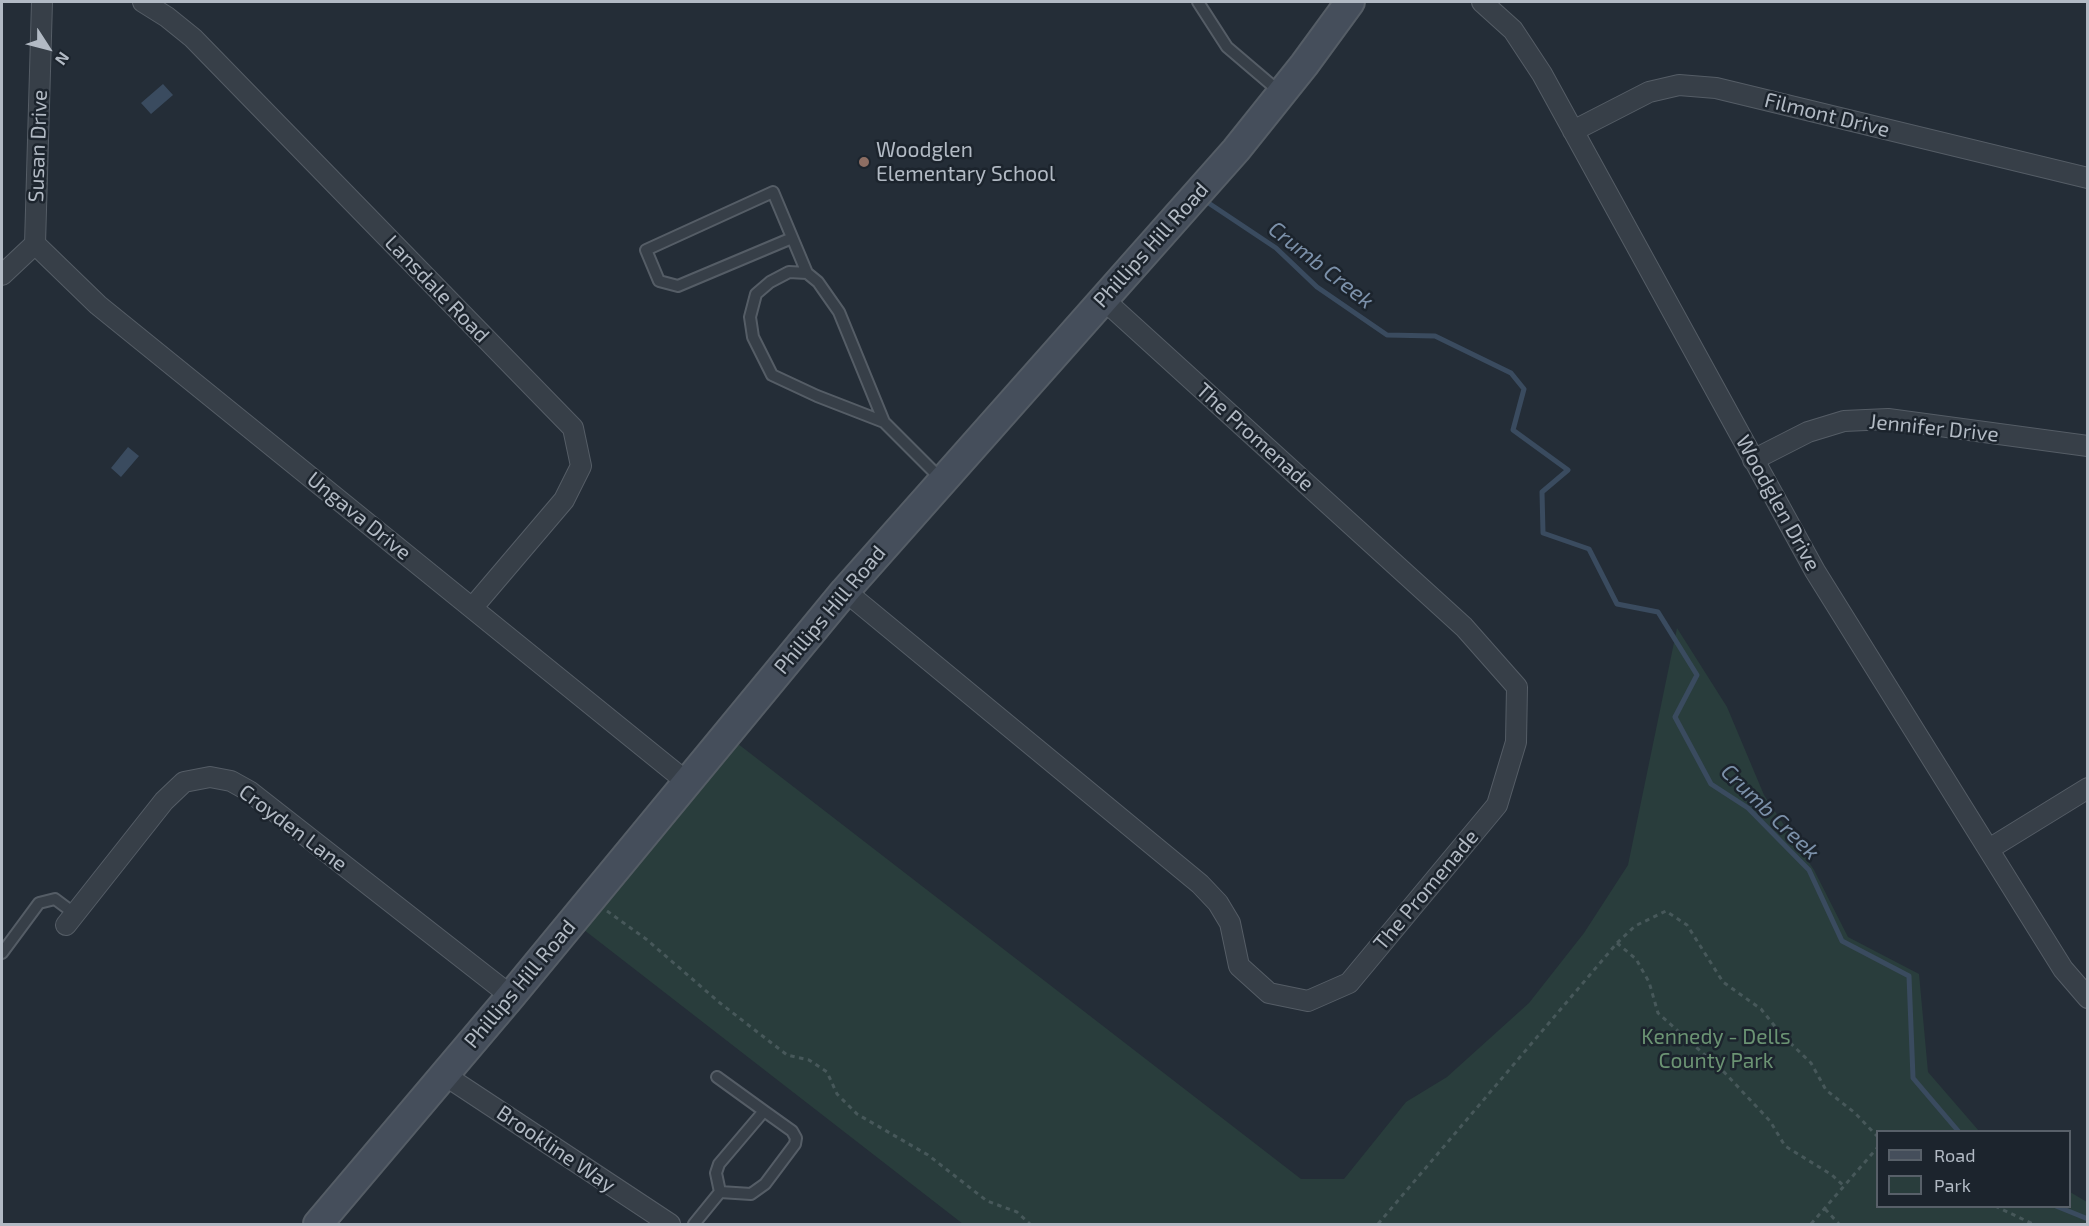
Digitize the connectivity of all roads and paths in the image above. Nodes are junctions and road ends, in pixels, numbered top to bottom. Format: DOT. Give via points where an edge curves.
graph roads {
  1 [pos="42,2"];
  2 [pos="143,2"];
  3 [pos="1198,2"];
  4 [pos="1350,2"];
  5 [pos="1482,2"];
  6 [pos="1281,93"];
  7 [pos="1573,131"];
  8 [pos="2088,178"];
  9 [pos="792,238"];
  10 [pos="35,244"];
  11 [pos="807,273"];
  12 [pos="2,275"];
  13 [pos="1103,299"];
  14 [pos="884,422"];
  15 [pos="2088,446"];
  16 [pos="1753,460"];
  17 [pos="941,479"];
  18 [pos="844,591"];
  19 [pos="473,607"];
  20 [pos="687,783"];
  21 [pos="2088,788"];
  22 [pos="1989,849"];
  23 [pos="591,900"];
  24 [pos="71,920"];
  25 [pos="1617,943"];
  26 [pos="2,953"];
  27 [pos="511,996"];
  28 [pos="2088,998"];
  29 [pos="443,1074"];
  30 [pos="717,1077"];
  31 [pos="764,1111"];
  32 [pos="1876,1135"];
  33 [pos="1876,1149"];
  34 [pos="1844,1186"];
  35 [pos="720,1192"];
  36 [pos="1999,1208"];
  37 [pos="1824,1209"];
  38 [pos="318,1224"];
  39 [pos="670,1224"];
  40 [pos="694,1224"];
  41 [pos="1030,1224"];
  42 [pos="1378,1224"];
  43 [pos="1811,1224"];
  44 [pos="1839,1224"];
  45 [pos="2033,1224"];
  1 -- 10 [label="street, Susan Drive"];
  2 -- 19 [label="street, Lansdale Road" via="193,38 573,428 581,466 564,500"];
  3 -- 6 [label="lane" via="1227,47"];
  4 -- 6 [label="street, Phillips Hill Road"];
  5 -- 7 [label="street, Woodglen Drive" via="1513,30"];
  6 -- 13 [label="street, Phillips Hill Road" via="1236,150"];
  7 -- 8 [label="street, Filmont Drive" via="1650,92 1679,85 1716,88"];
  7 -- 16 [label="street, Woodglen Drive"];
  9 -- 9 [label="lane" via="773,192 646,250 659,281 678,286"];
  9 -- 11 [label="lane"];
  10 -- 12 [label="street"];
  10 -- 19 [label="street, Ungava Drive" via="98,305"];
  11 -- 14 [label="lane" via="839,312"];
  11 -- 14 [label="lane" via="789,272 756,294 750,317 753,337 764,360 772,375"];
  13 -- 17 [label="street, Phillips Hill Road"];
  13 -- 18 [label="street, The Promenade" via="1464,627 1517,687 1516,742 1497,805 1349,982 1308,1001 1269,993 1239,966 1230,922 1200,884"];
  14 -- 17 [label="lane"];
  15 -- 16 [label="street, Jennifer Drive" via="1888,419 1845,421 1817,429"];
  16 -- 22 [label="street, Woodglen Drive" via="1815,571"];
  17 -- 18 [label="street, Phillips Hill Road"];
  18 -- 20 [label="street, Phillips Hill Road"];
  19 -- 20 [label="street, Ungava Drive"];
  20 -- 23 [label="street, Phillips Hill Road"];
  21 -- 22 [label="street"];
  22 -- 28 [label="street, Woodglen Drive" via="2062,969"];
  23 -- 27 [label="street, Phillips Hill Road"];
  23 -- 41 [label="path" via="646,939 787,1056 809,1060 827,1072 837,1094 857,1114 928,1155 987,1201 1017,1212"];
  24 -- 26 [label="lane" via="55,899 39,903"];
  24 -- 27 [label="street, Croyden Lane" via="164,801 184,782 210,777 231,781 249,791"];
  25 -- 32 [label="path" via="1635,926 1666,911 1687,925 1723,982 1761,1009 1811,1063 1826,1090"];
  25 -- 34 [label="path" via="1636,959 1649,982 1658,1013 1724,1072 1770,1121 1785,1146"];
  25 -- 42 [label="path"];
  27 -- 29 [label="street, Phillips Hill Road"];
  29 -- 38 [label="street, Phillips Hill Road"];
  29 -- 39 [label="street, Brookline Way"];
  30 -- 31 [label="lane"];
  31 -- 35 [label="lane" via="719,1164 716,1173"];
  31 -- 35 [label="lane" via="792,1131 795,1144 765,1184 751,1194"];
  33 -- 34 [label="path"];
  34 -- 37 [label="path"];
  35 -- 40 [label="lane"];
  36 -- 45 [label="path"];
  37 -- 43 [label="path"];
  37 -- 44 [label="path"];
}
